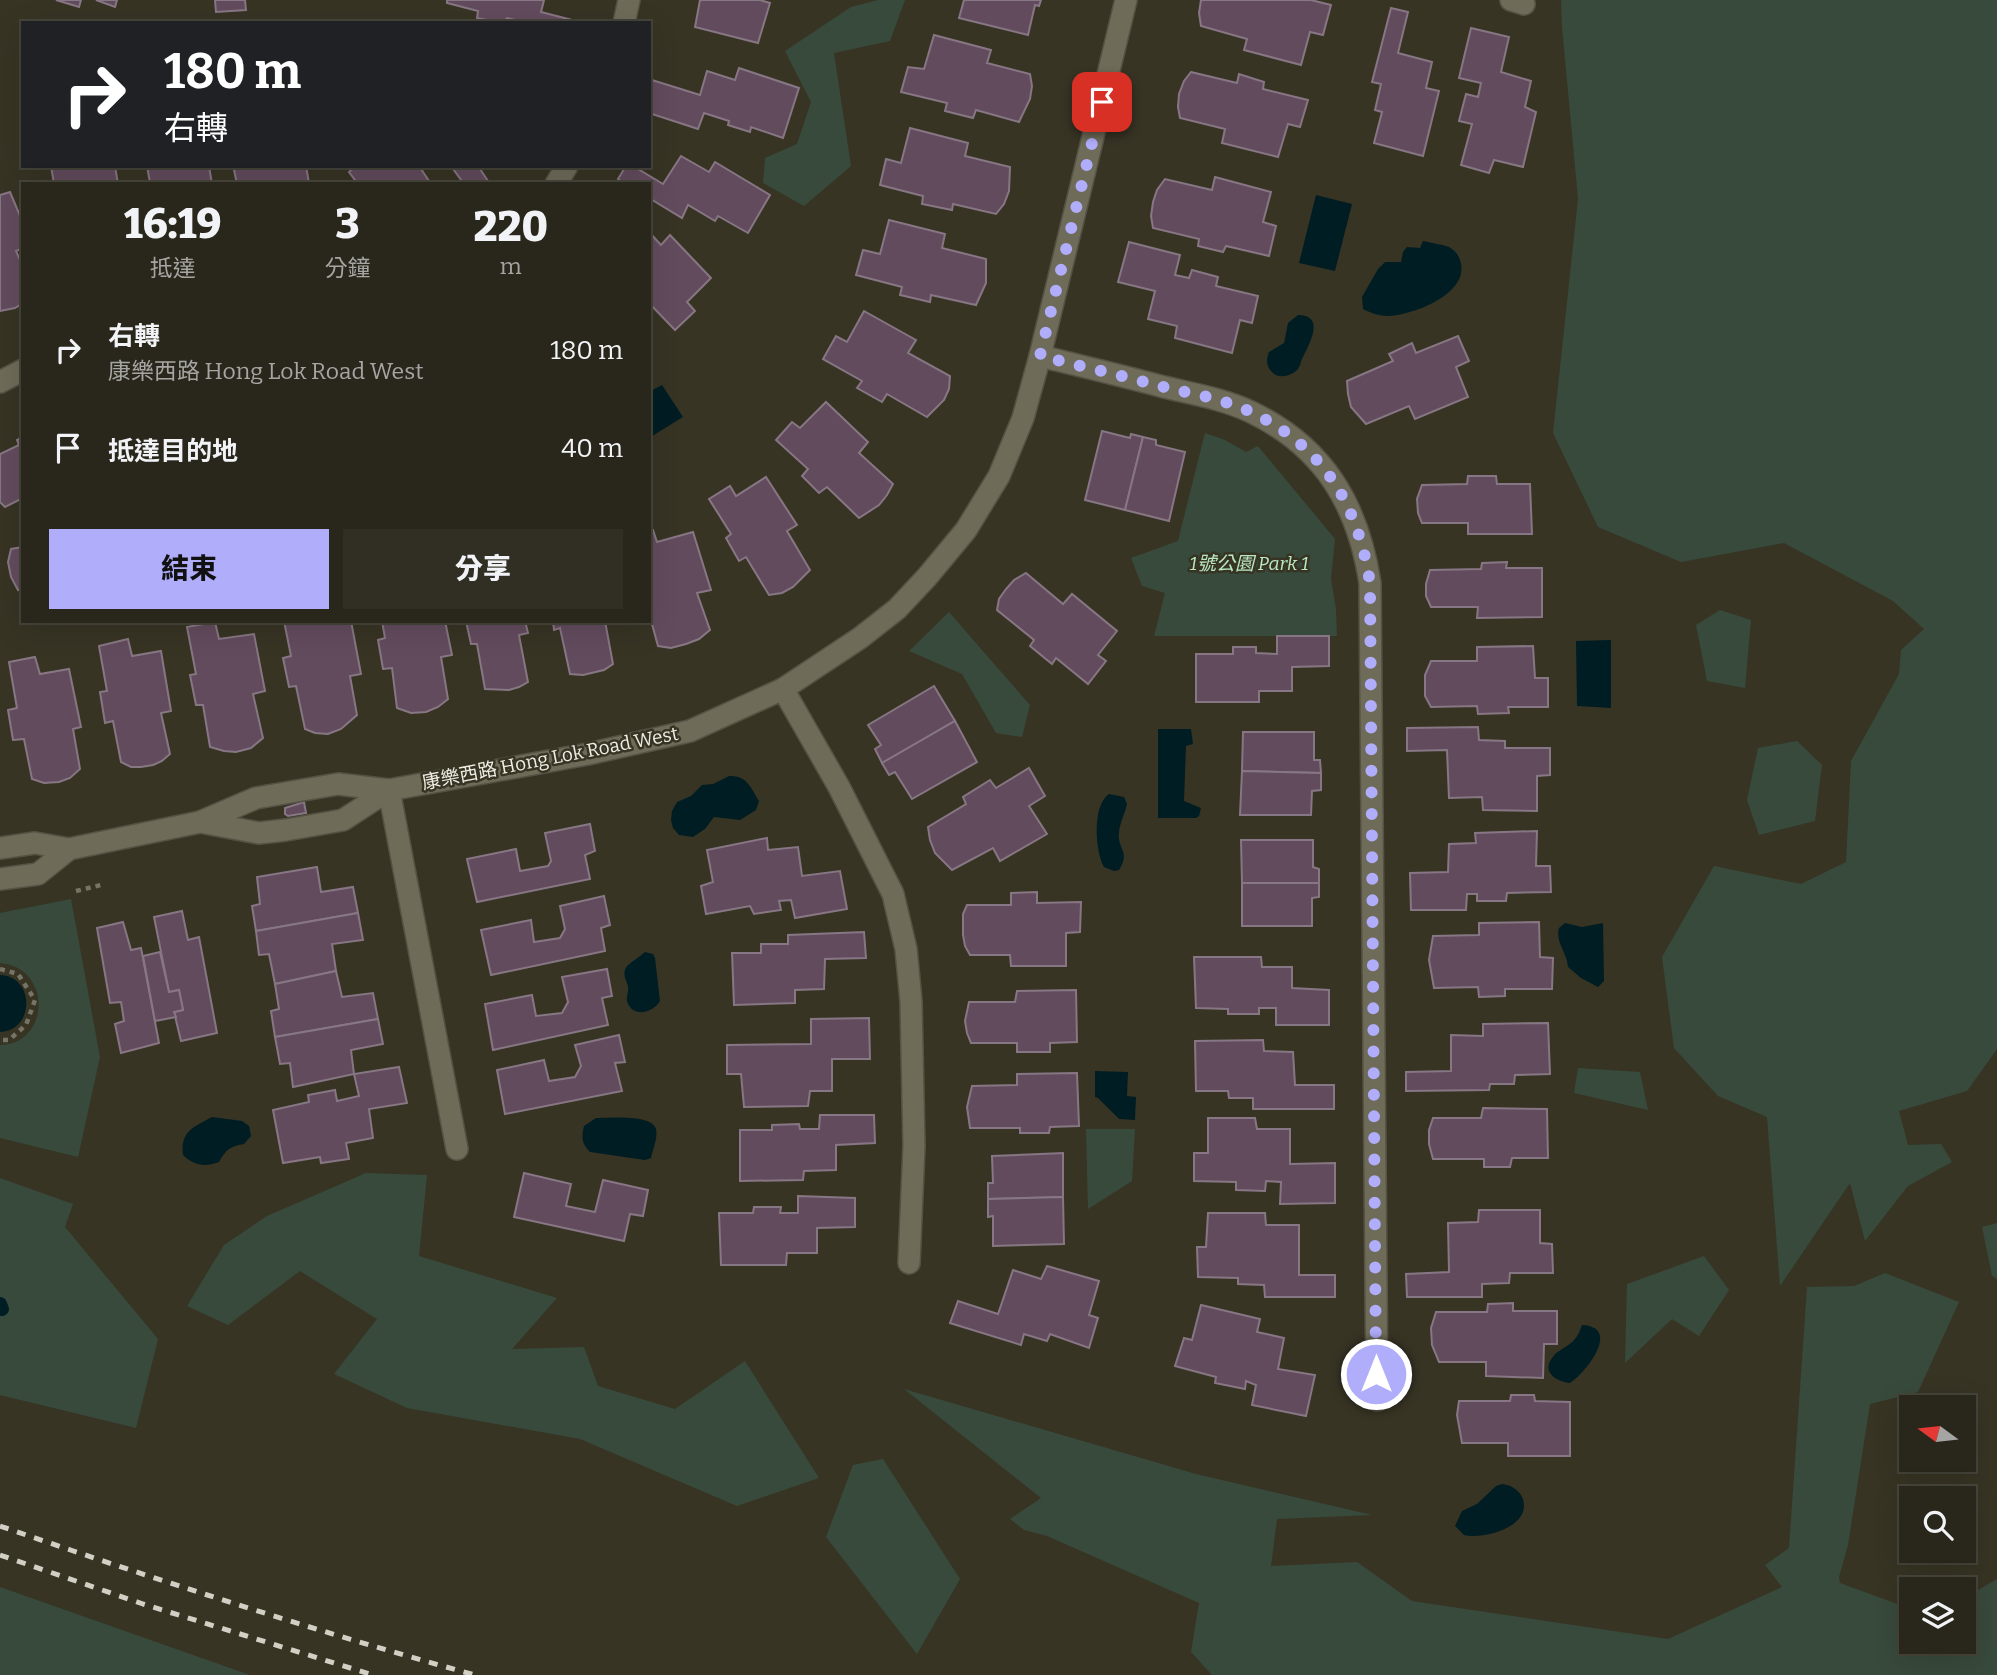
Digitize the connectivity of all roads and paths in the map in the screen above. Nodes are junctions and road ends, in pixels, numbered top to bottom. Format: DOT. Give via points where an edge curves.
graph roads {
  1 [pos="629,0"];
  2 [pos="1126,0"];
  3 [pos="624,21"];
  4 [pos="1040,356"];
  5 [pos="21,371"];
  6 [pos="0,382"];
  7 [pos="783,688"];
  8 [pos="389,790"];
  9 [pos="200,822"];
  10 [pos="0,848"];
  11 [pos="69,849"];
  12 [pos="0,879"];
  13 [pos="0,969"];
  14 [pos="0,1040"];
  15 [pos="457,1149"];
  16 [pos="909,1263"];
  17 [pos="1377,1400"];
  1 -- 3 [label="street"];
  2 -- 4 [label="street, 康樂西路 Hong Lok Road West"];
  4 -- 7 [label="street, 康樂西路 Hong Lok Road West" via="1023,418 999,476 966,530 897,609"];
  4 -- 17 [label="street" via="1212,398 1285,430 1329,474 1356,523 1370,583"];
  5 -- 6 [label="street"];
  7 -- 8 [label="street, 康樂西路 Hong Lok Road West" via="690,731"];
  7 -- 16 [label="street" via="893,894 906,949 914,1146"];
  8 -- 9 [label="street, 康樂西路 Hong Lok Road West" via="338,784 303,789 256,798"];
  8 -- 9 [label="street, 康樂西路 Hong Lok Road West" via="343,820 286,830 258,834"];
  8 -- 15 [label="street"];
  9 -- 11 [label="street, 康樂西路 Hong Lok Road West"];
  10 -- 11 [label="street, 康樂西路 Hong Lok Road West" via="35,843"];
  11 -- 12 [label="street, 康樂西路 Hong Lok Road West" via="38,874"];
  13 -- 14 [label="path" via="18,974 35,1000 26,1025 9,1040"];
}
